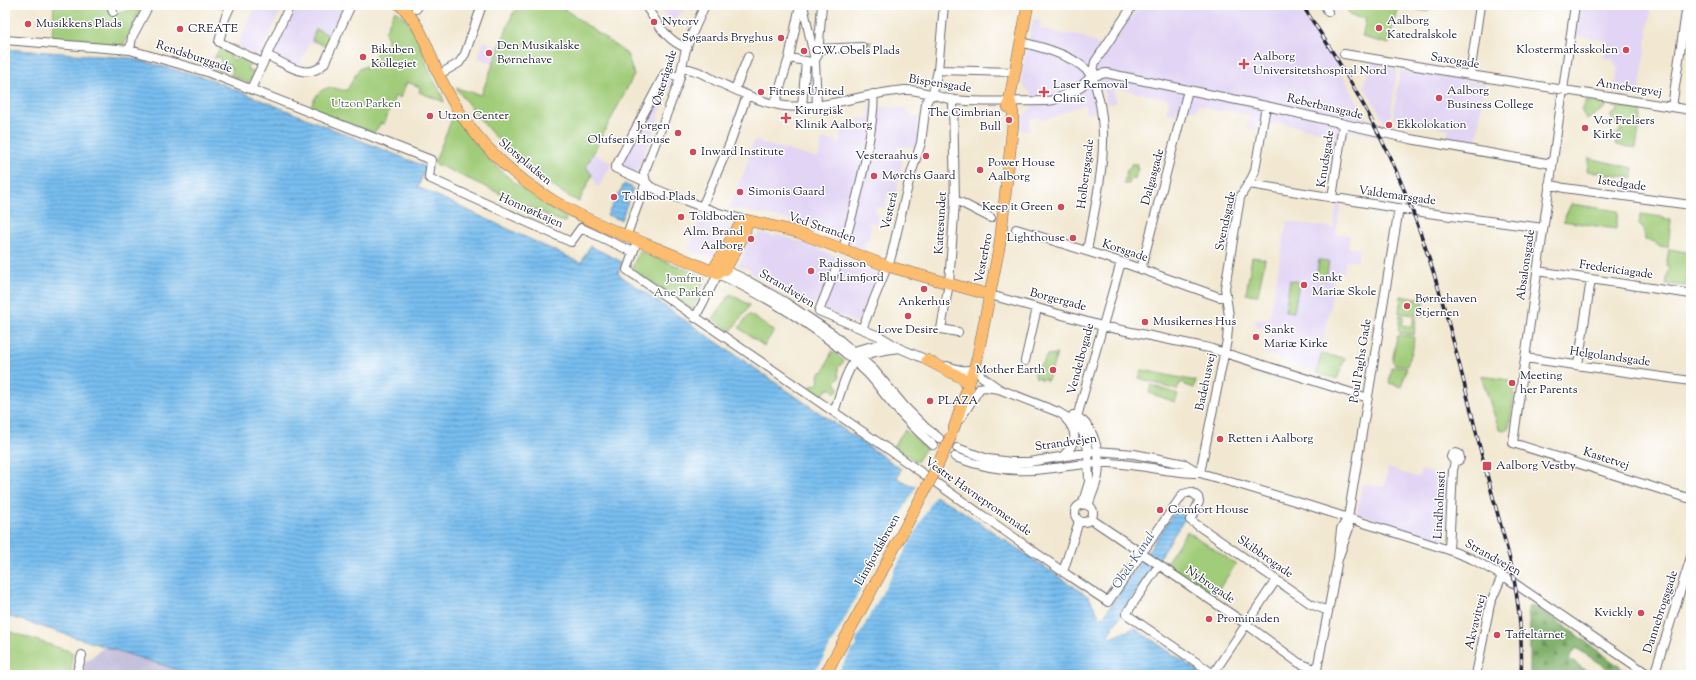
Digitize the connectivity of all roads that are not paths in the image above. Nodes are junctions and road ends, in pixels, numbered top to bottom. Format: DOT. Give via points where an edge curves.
graph roads {
  1 [pos="149,5"];
  2 [pos="231,5"];
  3 [pos="290,5"];
  4 [pos="351,5"];
  5 [pos="400,5"];
  6 [pos="482,5"];
  7 [pos="645,5"];
  8 [pos="705,5"];
  9 [pos="800,5"];
  10 [pos="803,5"];
  11 [pos="822,5"];
  12 [pos="944,5"];
  13 [pos="1028,5"];
  14 [pos="1133,5"];
  15 [pos="1480,5"];
  16 [pos="1575,5"];
  17 [pos="1687,5"];
  18 [pos="415,6"];
  19 [pos="1025,37"];
  20 [pos="5,40"];
  21 [pos="862,47"];
  22 [pos="687,48"];
  23 [pos="818,49"];
  24 [pos="130,50"];
  25 [pos="1344,54"];
  26 [pos="748,57"];
  27 [pos="789,58"];
  28 [pos="806,61"];
  29 [pos="815,61"];
  30 [pos="264,62"];
  31 [pos="683,68"];
  32 [pos="938,70"];
  33 [pos="445,72"];
  34 [pos="1014,72"];
  35 [pos="1470,75"];
  36 [pos="1092,76"];
  37 [pos="680,77"];
  38 [pos="804,86"];
  39 [pos="815,86"];
  40 [pos="251,89"];
  41 [pos="735,89"];
  42 [pos="450,90"];
  43 [pos="1188,90"];
  44 [pos="1563,90"];
  45 [pos="874,94"];
  46 [pos="747,95"];
  47 [pos="931,96"];
  48 [pos="953,100"];
  49 [pos="1010,101"];
  50 [pos="775,104"];
  51 [pos="802,106"];
  52 [pos="817,106"];
  53 [pos="1266,106"];
  54 [pos="1672,107"];
  55 [pos="1691,110"];
  56 [pos="1343,124"];
  57 [pos="431,160"];
  58 [pos="1552,164"];
  59 [pos="646,182"];
  60 [pos="1248,184"];
  61 [pos="1550,184"];
  62 [pos="1332,198"];
  63 [pos="956,202"];
  64 [pos="1691,205"];
  65 [pos="702,207"];
  66 [pos="1398,208"];
  67 [pos="588,216"];
  68 [pos="991,218"];
  69 [pos="746,220"];
  70 [pos="1543,228"];
  71 [pos="1016,229"];
  72 [pos="627,234"];
  73 [pos="635,246"];
  74 [pos="843,249"];
  75 [pos="1087,251"];
  76 [pos="1121,262"];
  77 [pos="887,266"];
  78 [pos="836,268"];
  79 [pos="1141,269"];
  80 [pos="720,270"];
  81 [pos="1537,271"];
  82 [pos="1591,279"];
  83 [pos="949,283"];
  84 [pos="1691,294"];
  85 [pos="990,295"];
  86 [pos="1226,297"];
  87 [pos="1037,308"];
  88 [pos="695,318"];
  89 [pos="1102,326"];
  90 [pos="862,329"];
  91 [pos="958,332"];
  92 [pos="891,343"];
  93 [pos="899,348"];
  94 [pos="852,351"];
  95 [pos="1224,353"];
  96 [pos="1525,358"];
  97 [pos="858,360"];
  98 [pos="926,360"];
  99 [pos="1025,361"];
  100 [pos="976,365"];
  101 [pos="1578,365"];
  102 [pos="1691,381"];
  103 [pos="969,387"];
  104 [pos="999,388"];
  105 [pos="1368,398"];
  106 [pos="834,412"];
  107 [pos="1058,412"];
  108 [pos="1077,417"];
  109 [pos="952,432"];
  110 [pos="939,438"];
  111 [pos="1513,443"];
  112 [pos="933,444"];
  113 [pos="957,448"];
  114 [pos="1097,451"];
  115 [pos="1088,452"];
  116 [pos="955,457"];
  117 [pos="1062,457"];
  118 [pos="1455,462"];
  119 [pos="1098,463"];
  120 [pos="1088,464"];
  121 [pos="1200,473"];
  122 [pos="1691,498"];
  123 [pos="1085,505"];
  124 [pos="1348,518"];
  125 [pos="1091,519"];
  126 [pos="1079,521"];
  127 [pos="1449,550"];
  128 [pos="1142,554"];
  129 [pos="1691,557"];
  130 [pos="1158,564"];
  131 [pos="1063,572"];
  132 [pos="1502,576"];
  133 [pos="1276,580"];
  134 [pos="1328,610"];
  135 [pos="1246,624"];
  136 [pos="82,655"];
  137 [pos="1316,673"];
  138 [pos="1214,674"];
  139 [pos="76,675"];
  140 [pos="825,675"];
  141 [pos="1476,675"];
  142 [pos="1649,675"];
  143 [pos="1654,675"];
  1 -- 24 [label="street" via="132,37"];
  2 -- 30 [label="street, Rendsburggade" via="219,42"];
  3 -- 30 [label="street"];
  4 -- 30 [label="street, Rendsburggade" via="324,64 313,72 301,72"];
  5 -- 42 [label="main road" via="410,14 420,30 439,74"];
  6 -- 33 [label="street" via="465,54 459,63"];
  7 -- 22 [label="street" via="665,34"];
  8 -- 22 [label="street, Østerågade"];
  9 -- 27 [label="street"];
  10 -- 29 [label="street"];
  11 -- 23 [label="street"];
  12 -- 32 [label="street, Vesterå"];
  13 -- 19 [label="main road, Vesterbro"];
  14 -- 36 [label="street" via="1095,62"];
  15 -- 35 [label="street"];
  16 -- 44 [label="street, Absalonsgade"];
  17 -- 54 [label="street"];
  18 -- 33 [label="main road"];
  19 -- 34 [label="main road, Vesterbro"];
  19 -- 36 [label="street" via="1085,68"];
  20 -- 24 [label="street, Rendsburggade"];
  21 -- 23 [label="street"];
  22 -- 31 [label="street, Østerågade"];
  23 -- 29 [label="street"];
  24 -- 40 [label="street, Rendsburggade" via="207,72"];
  25 -- 35 [label="street, Saxogade"];
  26 -- 41 [label="street"];
  27 -- 28 [label="street"];
  27 -- 50 [label="street"];
  28 -- 29 [label="street"];
  28 -- 38 [label="street"];
  29 -- 39 [label="street"];
  30 -- 40 [label="street"];
  31 -- 37 [label="street, Østerågade"];
  31 -- 41 [label="street, Bispensgade" via="699,72"];
  32 -- 34 [label="street"];
  32 -- 47 [label="street, Vesterå"];
  33 -- 42 [label="main road"];
  34 -- 49 [label="main road, Vesterbro"];
  35 -- 44 [label="street, Saxogade"];
  36 -- 43 [label="street, Reberbansgade" via="1106,73"];
  36 -- 49 [label="street, Bispensgade" via="1078,89 1054,100"];
  36 -- 75 [label="street, Holbergsgade" via="1101,107 1103,144"];
  37 -- 59 [label="street, Østerågade" via="644,173"];
  37 -- 59 [label="street, Ved Stranden" via="665,73 614,168"];
  38 -- 39 [label="street"];
  38 -- 51 [label="street"];
  39 -- 52 [label="street"];
  40 -- 57 [label="street, Rendsburggade"];
  41 -- 46 [label="street, Bispensgade"];
  42 -- 67 [label="main road, Slotspladsen" via="480,130 511,162 541,186"];
  43 -- 53 [label="street, Reberbansgade"];
  43 -- 79 [label="street, Dalgasgade"];
  44 -- 54 [label="street, Annebergvej"];
  44 -- 58 [label="street, Absalonsgade"];
  45 -- 47 [label="street, Bispensgade"];
  45 -- 52 [label="street, Bispensgade"];
  45 -- 74 [label="street" via="863,171"];
  46 -- 50 [label="street, Bispensgade"];
  46 -- 65 [label="street" via="730,143"];
  47 -- 48 [label="street, Bispensgade"];
  47 -- 77 [label="street, Vesterå" via="926,103 921,143 909,182 892,257"];
  48 -- 49 [label="street, Bispensgade"];
  48 -- 63 [label="street, Kattesundet"];
  49 -- 85 [label="main road, Vesterbro" via="1013,124 1002,232"];
  50 -- 51 [label="street, Bispensgade"];
  51 -- 52 [label="street, Bispensgade"];
  53 -- 56 [label="street, Reberbansgade"];
  53 -- 60 [label="street, Svendsgade" via="1255,170"];
  54 -- 55 [label="street, Annebergvej"];
  56 -- 58 [label="street, Reberbansgade" via="1410,139"];
  56 -- 62 [label="street, Knudsgade"];
  57 -- 73 [label="street, Honnørkajen" via="429,178 564,239 572,242 581,228"];
  58 -- 61 [label="street, Absalonsgade"];
  59 -- 65 [label="street, Ved Stranden" via="651,187"];
  59 -- 72 [label="street"];
  60 -- 62 [label="street, Valdemarsgade"];
  60 -- 86 [label="street, Svendsgade" via="1240,198 1225,288"];
  61 -- 64 [label="street, Istedgade"];
  61 -- 70 [label="street, Absalonsgade"];
  62 -- 66 [label="street, Valdemarsgade"];
  63 -- 68 [label="street"];
  63 -- 83 [label="street, Kattesundet"];
  65 -- 69 [label="street, Ved Stranden"];
  66 -- 70 [label="street, Valdemarsgade"];
  66 -- 105 [label="street, Poul Paghs Gade"];
  67 -- 72 [label="main road, Strandvejen"];
  69 -- 74 [label="main road, Ved Stranden" via="797,232"];
  69 -- 80 [label="main road" via="737,229"];
  70 -- 81 [label="street, Absalonsgade"];
  71 -- 75 [label="street, Korsgade"];
  72 -- 73 [label="main road, Strandvejen"];
  72 -- 80 [label="main road, Strandvejen"];
  73 -- 80 [label="main road, Strandvejen"];
  73 -- 88 [label="street, Vestre Havnepromenade" via="626,270"];
  74 -- 77 [label="main road, Ved Stranden"];
  75 -- 76 [label="street, Korsgade"];
  76 -- 79 [label="street, Korsgade"];
  76 -- 89 [label="street, Vendelbogade"];
  77 -- 83 [label="main road, Borgergade"];
  77 -- 90 [label="street, Vesterå"];
  78 -- 90 [label="street" via="819,311"];
  79 -- 86 [label="street, Korsgade" via="1219,297"];
  80 -- 88 [label="street"];
  80 -- 94 [label="street, Strandvejen" via="743,278 798,310 833,334"];
  80 -- 97 [label="street, Strandvejen" via="800,319"];
  81 -- 82 [label="street, Fredericiagade"];
  81 -- 96 [label="street, Absalonsgade"];
  82 -- 84 [label="street, Fredericiagade"];
  82 -- 101 [label="street"];
  83 -- 85 [label="main road, Borgergade"];
  83 -- 91 [label="street, Kattesundet" via="941,329"];
  85 -- 87 [label="street, Borgergade"];
  85 -- 100 [label="main road, Vesterbro"];
  86 -- 95 [label="street, Badehusvej" via="1229,316"];
  87 -- 89 [label="street, Borgergade"];
  87 -- 99 [label="street"];
  88 -- 106 [label="street, Vestre Havnepromenade"];
  89 -- 95 [label="street, Borgergade"];
  89 -- 108 [label="street, Vendelbogade"];
  90 -- 92 [label="street"];
  92 -- 93 [label="street"];
  92 -- 94 [label="street"];
  93 -- 97 [label="street" via="884,350"];
  93 -- 98 [label="street"];
  94 -- 97 [label="street, Strandvejen"];
  95 -- 105 [label="street"];
  95 -- 121 [label="street, Badehusvej"];
  96 -- 101 [label="street, Helgolandsgade"];
  96 -- 111 [label="street, Absalonsgade"];
  97 -- 106 [label="street" via="851,367"];
  97 -- 110 [label="street, Strandvejen" via="874,370 905,407"];
  97 -- 112 [label="street, Strandvejen" via="911,424"];
  98 -- 100 [label="street" via="962,371"];
  98 -- 103 [label="main road" via="962,378"];
  100 -- 103 [label="main road, Vesterbro"];
  100 -- 104 [label="street" via="981,376"];
  100 -- 109 [label="main road, Vesterbro" via="972,388"];
  101 -- 102 [label="street, Helgolandsgade"];
  103 -- 109 [label="main road, Vesterbro"];
  104 -- 107 [label="street"];
  104 -- 109 [label="street" via="980,388"];
  105 -- 124 [label="street, Poul Paghs Gade"];
  106 -- 131 [label="street, Vestre Havnepromenade"];
  107 -- 108 [label="street"];
  107 -- 115 [label="street" via="1076,423"];
  107 -- 117 [label="street" via="1074,430 1075,438 1068,452"];
  108 -- 114 [label="street" via="1088,426"];
  109 -- 140 [label="main road, Limfjordsbroen, bridge" via="930,482"];
  111 -- 122 [label="street, Kastetvej"];
  113 -- 117 [label="street, Strandvejen" via="988,459 1011,462"];
  114 -- 115 [label="street, Strandvejen"];
  114 -- 119 [label="street"];
  114 -- 121 [label="street, Strandvejen" via="1134,454 1185,464"];
  115 -- 117 [label="street, Strandvejen"];
  115 -- 120 [label="street"];
  116 -- 120 [label="street, Strandvejen" via="1008,470"];
  118 -- 127 [label="street, Lindholmssti" via="1452,476"];
  119 -- 120 [label="street, Strandvejen"];
  119 -- 121 [label="street, Strandvejen"];
  119 -- 123 [label="street" via="1098,476"];
  120 -- 123 [label="street" via="1089,482"];
  121 -- 124 [label="street, Strandvejen"];
  123 -- 125 [label="street" via="1092,511"];
  123 -- 126 [label="street" via="1075,511"];
  124 -- 127 [label="street, Strandvejen"];
  124 -- 134 [label="street, Poul Paghs Gade" via="1342,526"];
  125 -- 126 [label="street"];
  125 -- 128 [label="street, Nybrogade"];
  126 -- 131 [label="street"];
  127 -- 132 [label="street, Strandvejen" via="1472,559"];
  128 -- 130 [label="street, Nybrogade"];
  128 -- 131 [label="street, Vestre Havnepromenade" via="1108,602"];
  128 -- 133 [label="street, Skibbrogade" via="1183,494 1187,492 1198,497 1199,505 1190,520"];
  129 -- 143 [label="street, Dannebrogsgade"];
  130 -- 135 [label="street, Nybrogade"];
  130 -- 138 [label="street" via="1126,614"];
  132 -- 141 [label="street, Akvavitvej" via="1490,604"];
  132 -- 142 [label="street, Strandvejen"];
  133 -- 134 [label="street, Skibbrogade" via="1311,604"];
  133 -- 135 [label="street"];
  134 -- 137 [label="street, Poul Paghs Gade"];
  135 -- 137 [label="street, Nybrogade"];
  135 -- 138 [label="street"];
  136 -- 139 [label="street"];
}
